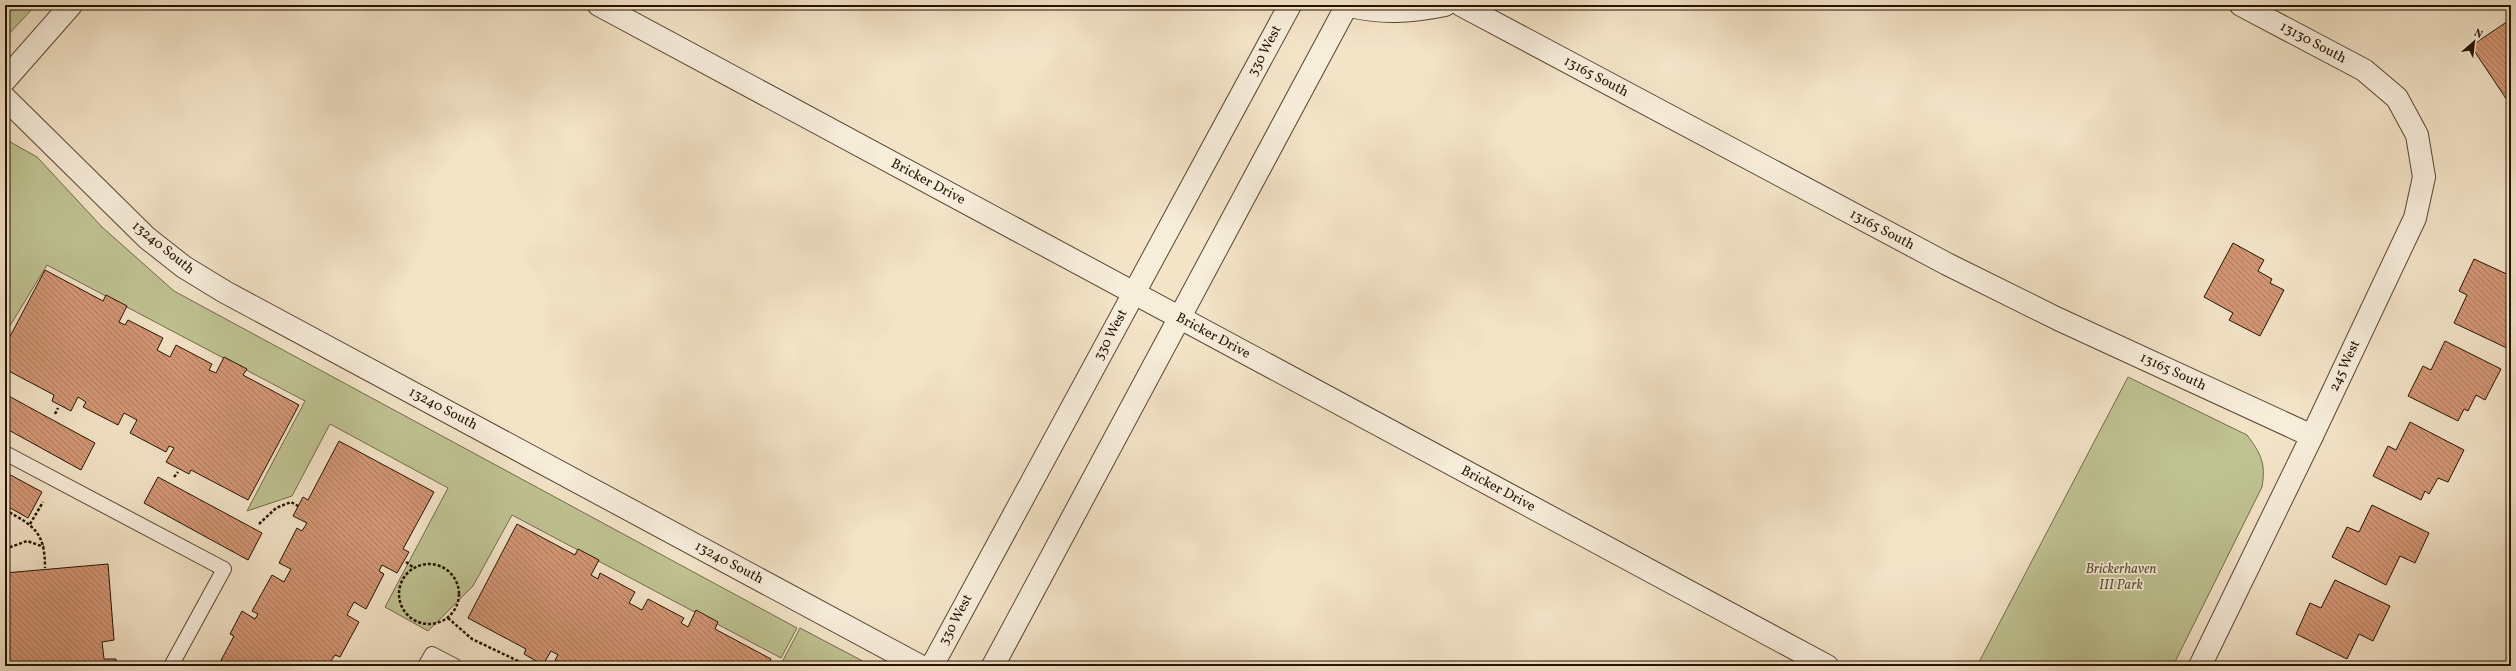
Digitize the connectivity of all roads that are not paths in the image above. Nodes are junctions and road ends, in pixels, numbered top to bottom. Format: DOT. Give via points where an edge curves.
graph roads {
  1 [pos="71,5"];
  2 [pos="599,5"];
  3 [pos="1290,5"];
  4 [pos="1347,5"];
  5 [pos="1445,5"];
  6 [pos="1461,5"];
  7 [pos="2241,5"];
  8 [pos="2364,70"];
  9 [pos="5,80"];
  10 [pos="5,98"];
  11 [pos="1134,292"];
  12 [pos="1180,318"];
  13 [pos="2312,436"];
  14 [pos="5,453"];
  15 [pos="171,666"];
  16 [pos="425,666"];
  17 [pos="455,666"];
  18 [pos="920,666"];
  19 [pos="932,666"];
  20 [pos="992,666"];
  21 [pos="1827,666"];
  22 [pos="2200,666"];
  1 -- 9 [label="street"];
  2 -- 11 [label="street, Bricker Drive"];
  3 -- 11 [label="street, 330 West"];
  4 -- 5 [label="street" via="1377,12 1401,12"];
  4 -- 12 [label="street"];
  6 -- 13 [label="street, 13165 South" via="1947,264 2065,323"];
  7 -- 8 [label="street, 13130 South"];
  8 -- 13 [label="street, 245 West" via="2397,98 2417,135 2424,176 2415,218"];
  10 -- 18 [label="street, 13240 South" via="148,238 184,267 225,292"];
  11 -- 12 [label="street, Bricker Drive"];
  11 -- 19 [label="street, 330 West"];
  12 -- 20 [label="street"];
  12 -- 21 [label="street, Bricker Drive"];
  13 -- 22 [label="street, 245 West"];
  14 -- 15 [label="lane" via="224,569"];
  16 -- 17 [label="lane" via="432,654"];
}
